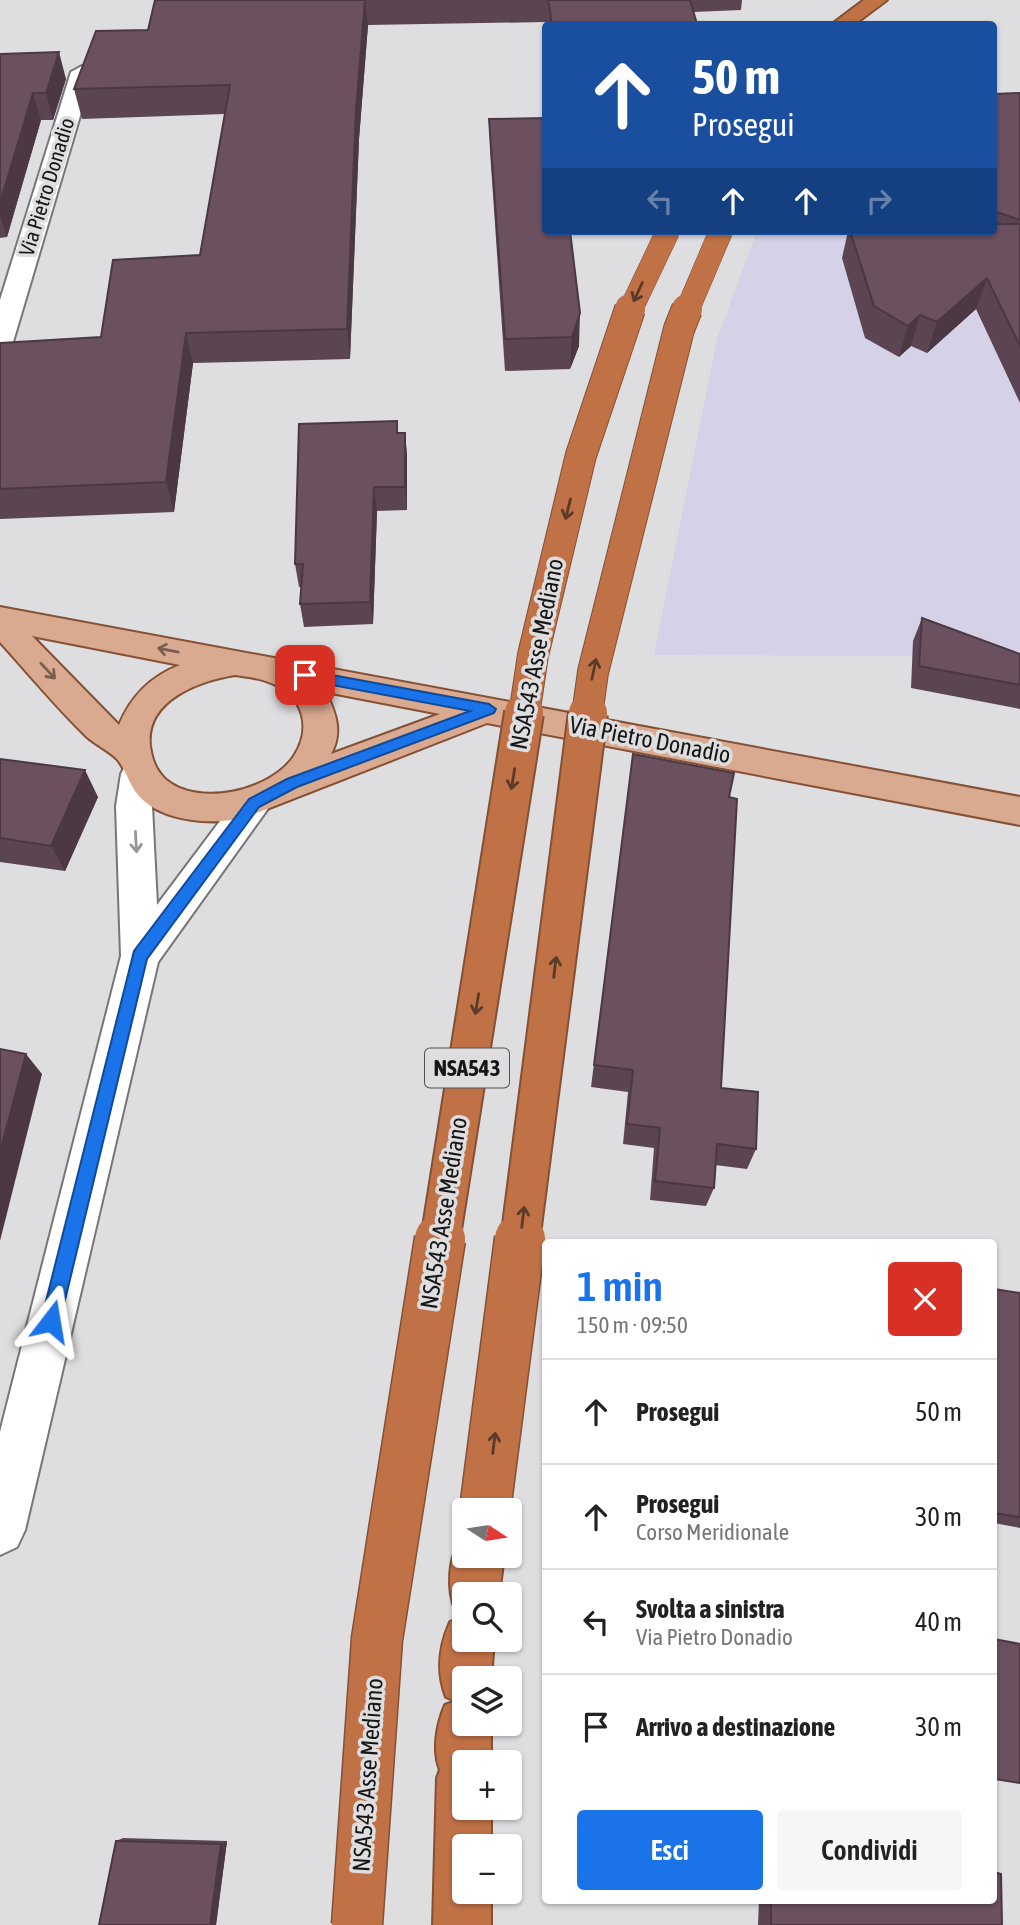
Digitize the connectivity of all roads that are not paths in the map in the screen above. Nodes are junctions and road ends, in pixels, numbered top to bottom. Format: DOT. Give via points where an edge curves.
graph roads {
  1 [pos="843,0"];
  2 [pos="877,0"];
  3 [pos="822,16"];
  4 [pos="846,21"];
  5 [pos="82,72"];
  6 [pos="666,235"];
  7 [pos="719,235"];
  8 [pos="0,342"];
  9 [pos="0,620"];
  10 [pos="235,663"];
  11 [pos="279,671"];
  12 [pos="489,709"];
  13 [pos="134,762"];
  14 [pos="292,783"];
  15 [pos="254,803"];
  16 [pos="1020,811"];
  17 [pos="140,956"];
  18 [pos="487,1498"];
  19 [pos="0,1530"];
  20 [pos="463,1820"];
  21 [pos="357,1925"];
  22 [pos="462,1925"];
  1 -- 3 [label="highway"];
  2 -- 4 [label="highway"];
  5 -- 8 [label="street, Via Pietro Donadio"];
  6 -- 21 [label="highway, NSA543 Asse Mediano / NSA543, one-way, bridge" via="634,298 582,455 533,655 377,1639"];
  18 -- 7 [label="highway, NSA543, one-way, bridge" via="593,672 679,328"];
  10 -- 9 [label="main road, one-way"];
  9 -- 13 [label="main road, one-way"];
  10 -- 11 [label="main road"];
  10 -- 13 [label="main road" via="181,676 159,690 132,729"];
  11 -- 12 [label="main road, Via Pietro Donadio"];
  11 -- 14 [label="main road" via="300,683 315,700 323,720 321,742 310,764"];
  12 -- 14 [label="main road"];
  12 -- 16 [label="main road, Via Pietro Donadio"];
  13 -- 15 [label="main road" via="150,787 186,805 230,808"];
  13 -- 17 [label="street, one-way"];
  14 -- 15 [label="main road"];
  15 -- 17 [label="street"];
  17 -- 19 [label="street"];
  20 -- 22 [label="highway"];
}
